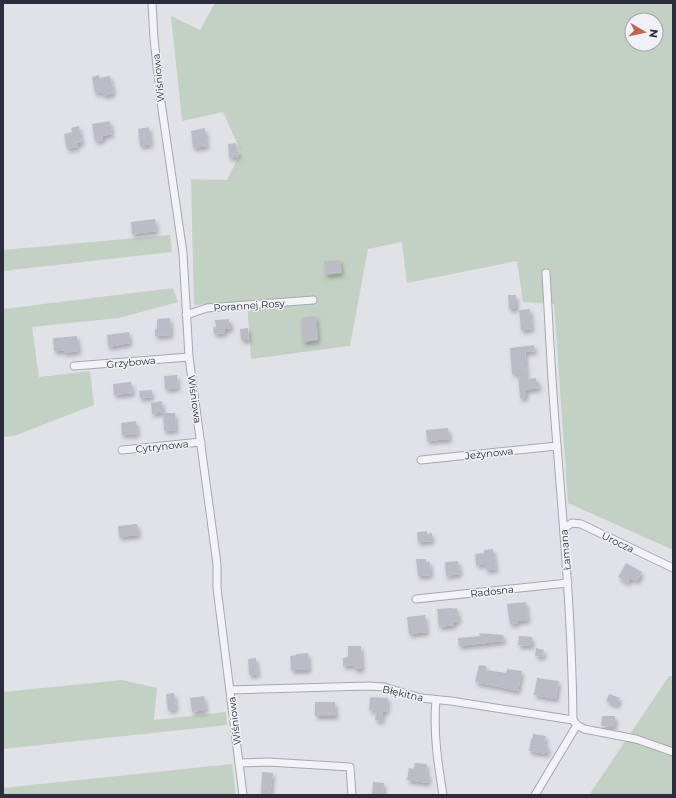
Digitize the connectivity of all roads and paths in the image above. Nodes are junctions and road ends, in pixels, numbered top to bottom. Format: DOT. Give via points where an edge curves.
graph roads {
  1 [pos="152,3"];
  2 [pos="546,273"];
  3 [pos="313,300"];
  4 [pos="186,315"];
  5 [pos="189,357"];
  6 [pos="74,366"];
  7 [pos="201,442"];
  8 [pos="557,446"];
  9 [pos="122,450"];
  10 [pos="421,460"];
  11 [pos="564,528"];
  12 [pos="673,568"];
  13 [pos="568,583"];
  14 [pos="416,599"];
  15 [pos="230,690"];
  16 [pos="436,700"];
  17 [pos="575,723"];
  18 [pos="673,752"];
  19 [pos="239,763"];
  20 [pos="243,795"];
  21 [pos="352,795"];
  22 [pos="443,795"];
  23 [pos="535,795"];
  1 -- 4 [label="street, Wiśniowa" via="161,102 182,253"];
  2 -- 8 [label="street, Łamana"];
  3 -- 4 [label="street, Porannej Rosy" via="207,308"];
  4 -- 5 [label="street, Wiśniowa"];
  5 -- 6 [label="street, Grzybowa"];
  5 -- 7 [label="street, Wiśniowa"];
  7 -- 9 [label="street, Cytrynowa"];
  7 -- 15 [label="street, Wiśniowa"];
  8 -- 10 [label="street, Jeżynowa"];
  8 -- 11 [label="street, Łamana"];
  11 -- 12 [label="street, Urocza" via="572,522 581,524"];
  11 -- 13 [label="street, Łamana"];
  13 -- 14 [label="street, Radosna"];
  13 -- 17 [label="street, Łamana"];
  15 -- 16 [label="street, Błękitna" via="368,686 384,687"];
  15 -- 19 [label="street, Wiśniowa"];
  16 -- 17 [label="street, Błękitna"];
  16 -- 22 [label="street" via="436,746"];
  17 -- 18 [label="street" via="588,730 636,739"];
  17 -- 23 [label="street"];
  19 -- 20 [label="street, Wiśniowa"];
  19 -- 21 [label="street" via="268,762 350,767"];
}
